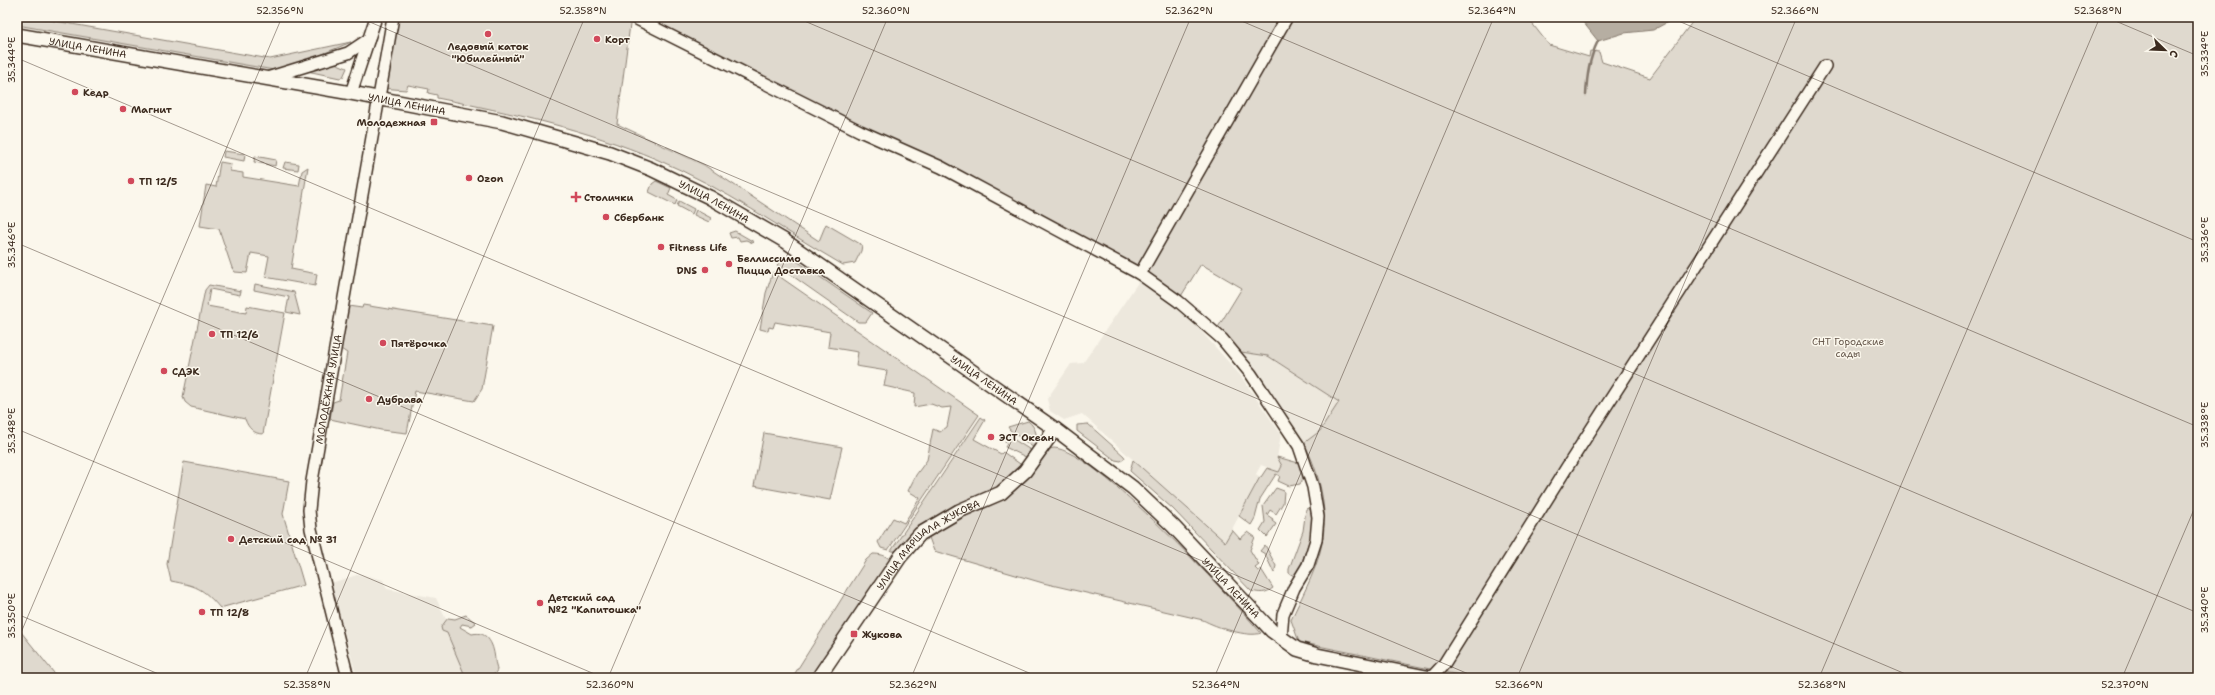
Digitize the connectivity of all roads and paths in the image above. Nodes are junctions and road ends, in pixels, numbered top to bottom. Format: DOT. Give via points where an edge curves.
graph roads {
  1 [pos="376,17"];
  2 [pos="393,17"];
  3 [pos="633,17"];
  4 [pos="1287,17"];
  5 [pos="17,35"];
  6 [pos="368,39"];
  7 [pos="1825,66"];
  8 [pos="265,79"];
  9 [pos="350,93"];
  10 [pos="380,99"];
  11 [pos="1140,274"];
  12 [pos="1055,429"];
  13 [pos="1281,638"];
  14 [pos="348,678"];
  15 [pos="818,678"];
  16 [pos="1431,678"];
  1 -- 6 [label="street"];
  2 -- 10 [label="street, МОЛОДЁЖНАЯ УЛИЦА"];
  3 -- 11 [label="street" via="860,131 941,167"];
  4 -- 11 [label="street"];
  5 -- 8 [label="main road, УЛИЦА ЛЕНИНА"];
  6 -- 8 [label="street" via="348,53"];
  6 -- 9 [label="street"];
  7 -- 16 [label="street" via="1567,467 1444,664"];
  8 -- 9 [label="main road, УЛИЦА ЛЕНИНА"];
  9 -- 10 [label="main road, УЛИЦА ЛЕНИНА"];
  10 -- 12 [label="main road, УЛИЦА ЛЕНИНА" via="502,122 568,140 652,169 710,197 785,241"];
  10 -- 14 [label="street, МОЛОДЁЖНАЯ УЛИЦА" via="343,296 309,510 311,529"];
  11 -- 13 [label="street" via="1178,301 1222,339 1268,398 1299,446 1306,462 1318,517 1316,540 1308,564 1283,614"];
  12 -- 13 [label="main road, УЛИЦА ЛЕНИНА" via="1133,488"];
  12 -- 15 [label="main road, УЛИЦА МАРШАЛА ЖУКОВА" via="1024,471 1001,493 959,511 920,534 900,557"];
  13 -- 16 [label="main road, УЛИЦА ЛЕНИНА" via="1297,648 1317,655"];
}
